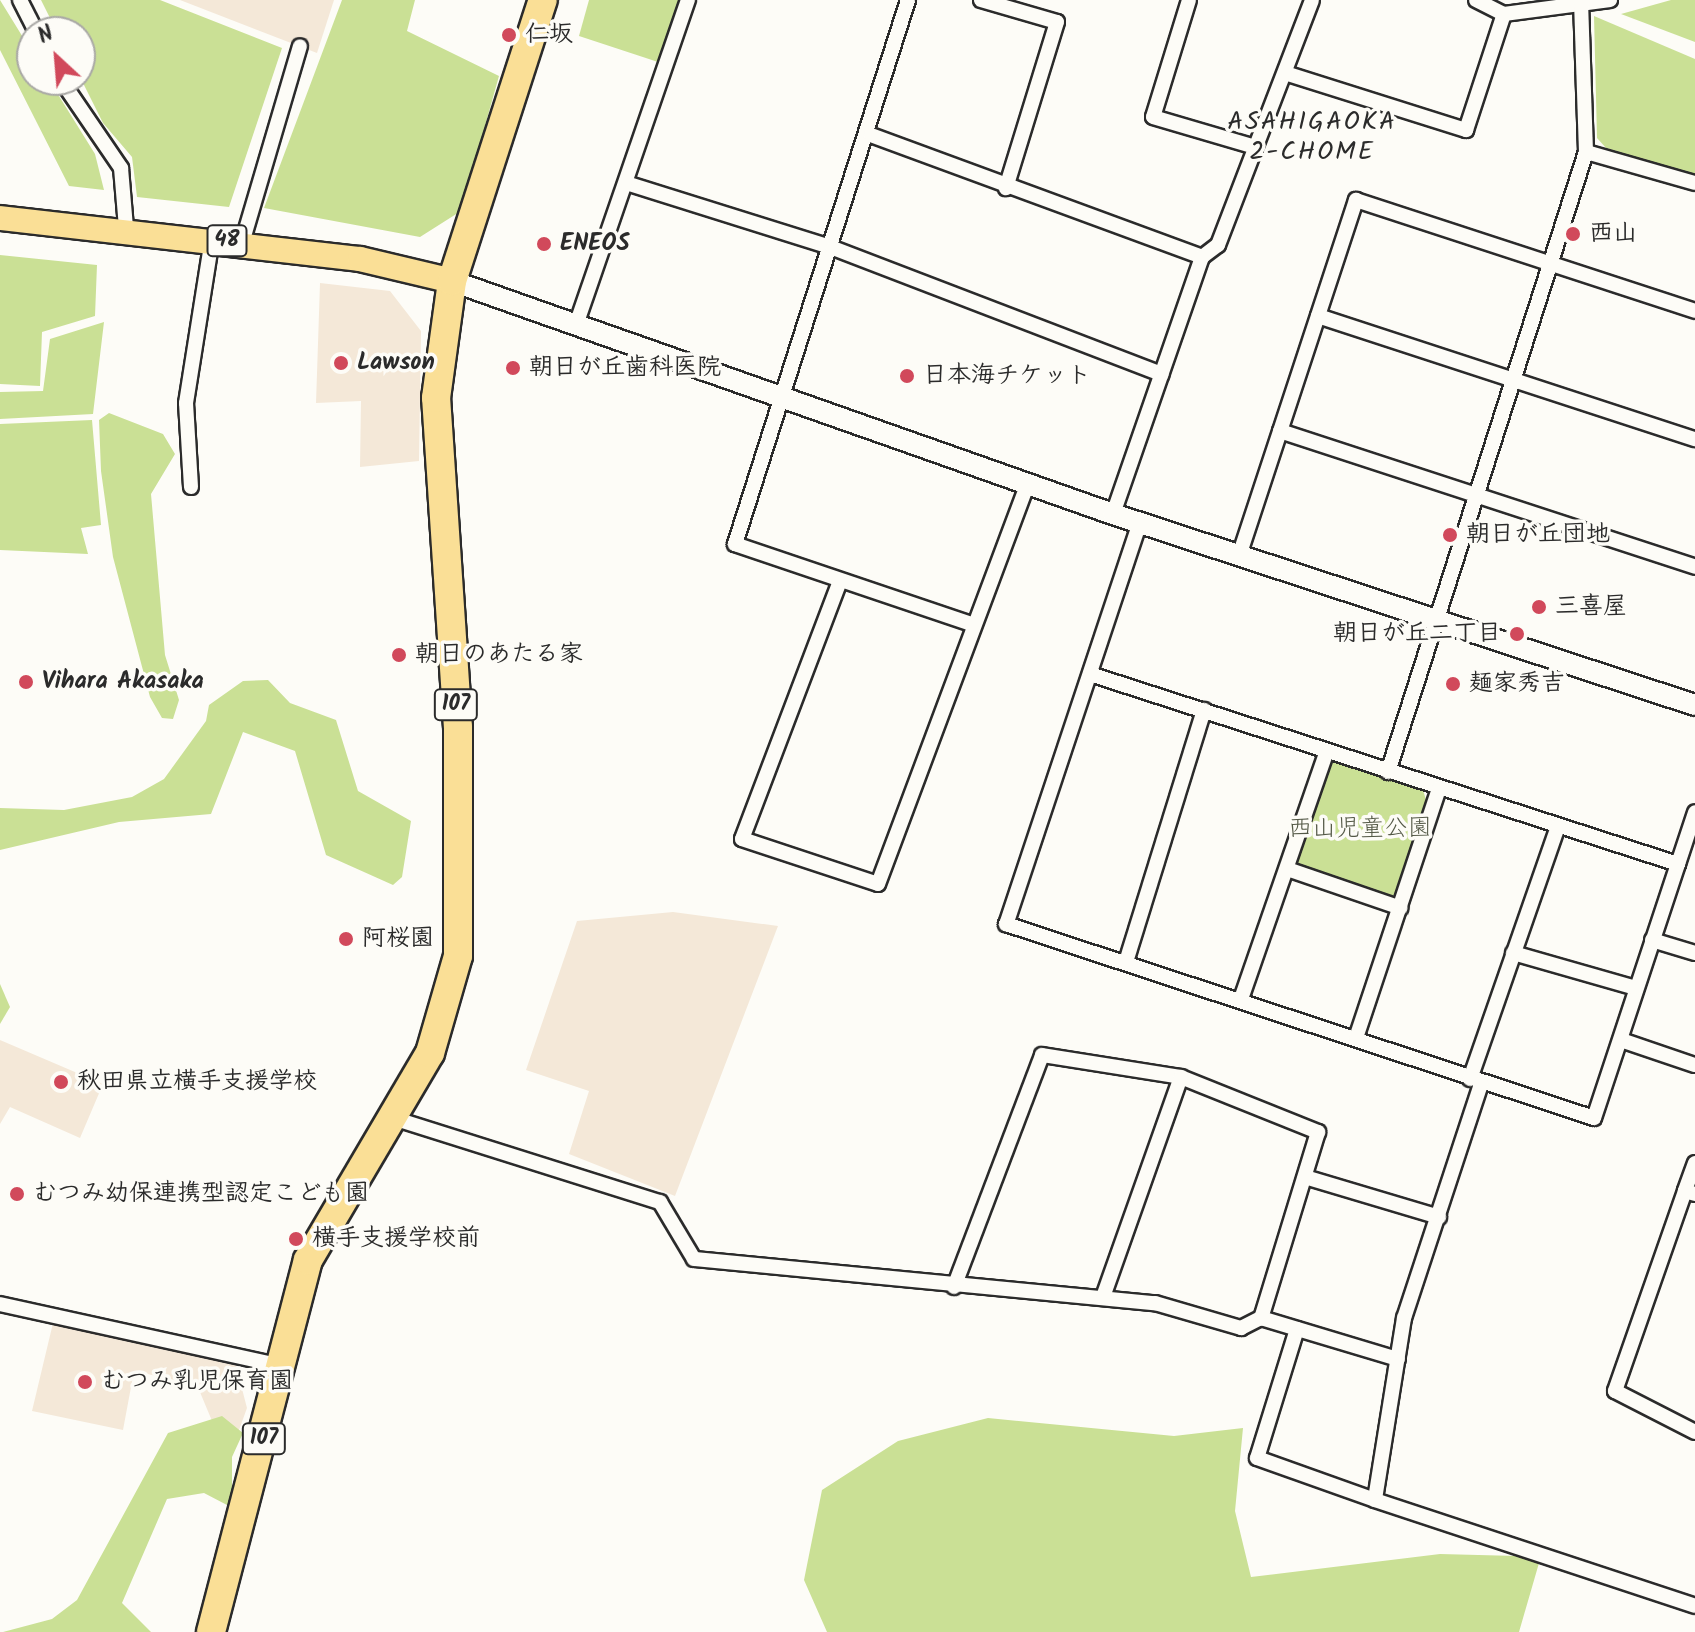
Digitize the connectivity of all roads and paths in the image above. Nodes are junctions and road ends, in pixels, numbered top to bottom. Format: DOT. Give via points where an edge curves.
graph roads {
  1 [pos="543,0"];
  2 [pos="688,0"];
  3 [pos="908,0"];
  4 [pos="981,0"];
  5 [pos="1189,0"];
  6 [pos="1312,0"];
  7 [pos="1476,0"];
  8 [pos="1610,0"];
  9 [pos="1581,4"];
  10 [pos="1504,14"];
  11 [pos="300,46"];
  12 [pos="1285,73"];
  13 [pos="72,96"];
  14 [pos="871,135"];
  15 [pos="1252,146"];
  16 [pos="1586,152"];
  17 [pos="626,183"];
  18 [pos="1695,183"];
  19 [pos="1006,188"];
  20 [pos="0,218"];
  21 [pos="126,227"];
  22 [pos="212,239"];
  23 [pos="242,243"];
  24 [pos="833,248"];
  25 [pos="1202,257"];
  26 [pos="1553,265"];
  27 [pos="452,281"];
  28 [pos="1695,311"];
  29 [pos="1318,316"];
  30 [pos="576,325"];
  31 [pos="1162,374"];
  32 [pos="1515,384"];
  33 [pos="783,399"];
  34 [pos="1280,431"];
  35 [pos="1695,439"];
  36 [pos="1029,481"];
  37 [pos="191,487"];
  38 [pos="1478,498"];
  39 [pos="1113,514"];
  40 [pos="1140,522"];
  41 [pos="1239,556"];
  42 [pos="1695,567"];
  43 [pos="840,581"];
  44 [pos="1437,623"];
  45 [pos="972,624"];
  46 [pos="1090,674"];
  47 [pos="1695,705"];
  48 [pos="1204,710"];
  49 [pos="1326,754"];
  50 [pos="1388,772"];
  51 [pos="1439,788"];
  52 [pos="1695,812"];
  53 [pos="1558,826"];
  54 [pos="1678,864"];
  55 [pos="1287,869"];
  56 [pos="1401,908"];
  57 [pos="1652,940"];
  58 [pos="1513,953"];
  59 [pos="1695,953"];
  60 [pos="1126,962"];
  61 [pos="1636,988"];
  62 [pos="1241,999"];
  63 [pos="1356,1038"];
  64 [pos="1621,1040"];
  65 [pos="1695,1065"];
  66 [pos="1181,1077"];
  67 [pos="1476,1082"];
  68 [pos="396,1119"];
  69 [pos="1695,1163"];
  70 [pos="1305,1177"];
  71 [pos="1690,1193"];
  72 [pos="1439,1217"];
  73 [pos="954,1287"];
  74 [pos="1103,1297"];
  75 [pos="0,1304"];
  76 [pos="1261,1318"];
  77 [pos="1297,1329"];
  78 [pos="1398,1359"];
  79 [pos="282,1366"];
  80 [pos="1695,1432"];
  81 [pos="1375,1500"];
  82 [pos="1695,1606"];
  83 [pos="211,1632"];
  1 -- 27 [label="highway, 107"];
  2 -- 17 [label="street"];
  3 -- 14 [label="street"];
  4 -- 19 [label="street" via="1057,22"];
  5 -- 15 [label="street" via="1153,117"];
  6 -- 12 [label="street"];
  7 -- 10 [label="street"];
  8 -- 9 [label="street"];
  9 -- 10 [label="street"];
  9 -- 16 [label="street"];
  10 -- 12 [label="street" via="1466,130"];
  11 -- 23 [label="street"];
  12 -- 15 [label="street"];
  13 -- 21 [label="street" via="121,168"];
  14 -- 19 [label="street"];
  14 -- 24 [label="street"];
  15 -- 25 [label="street" via="1218,245"];
  16 -- 18 [label="street"];
  16 -- 26 [label="street"];
  17 -- 24 [label="street"];
  17 -- 30 [label="street"];
  19 -- 25 [label="street"];
  20 -- 21 [label="main road, 48"];
  21 -- 22 [label="main road, 48"];
  22 -- 23 [label="main road, 48"];
  22 -- 37 [label="street" via="186,403"];
  23 -- 27 [label="main road, 48"];
  24 -- 31 [label="street"];
  24 -- 33 [label="street"];
  25 -- 31 [label="street"];
  26 -- 28 [label="street"];
  26 -- 29 [label="street" via="1356,200"];
  26 -- 32 [label="street"];
  27 -- 30 [label="street"];
  27 -- 68 [label="highway, 107" via="436,398 458,728 458,956 430,1053"];
  29 -- 32 [label="street"];
  29 -- 34 [label="street"];
  30 -- 33 [label="street"];
  31 -- 39 [label="street"];
  32 -- 35 [label="street"];
  32 -- 38 [label="street"];
  33 -- 36 [label="street"];
  33 -- 43 [label="street" via="735,544"];
  34 -- 38 [label="street"];
  34 -- 41 [label="street"];
  36 -- 39 [label="street"];
  36 -- 45 [label="street"];
  38 -- 42 [label="street"];
  38 -- 44 [label="street"];
  39 -- 40 [label="street"];
  40 -- 41 [label="street"];
  40 -- 46 [label="street"];
  41 -- 44 [label="street"];
  43 -- 45 [label="street"];
  43 -- 45 [label="street" via="742,839 878,884"];
  44 -- 47 [label="street"];
  44 -- 50 [label="street"];
  46 -- 48 [label="street"];
  46 -- 60 [label="street" via="1006,924"];
  48 -- 49 [label="street"];
  48 -- 60 [label="street"];
  49 -- 50 [label="street"];
  49 -- 55 [label="street"];
  50 -- 51 [label="street"];
  51 -- 53 [label="street"];
  51 -- 56 [label="street"];
  52 -- 54 [label="street"];
  53 -- 54 [label="street"];
  53 -- 58 [label="street"];
  54 -- 57 [label="street"];
  55 -- 56 [label="street"];
  55 -- 62 [label="street"];
  56 -- 63 [label="street"];
  57 -- 59 [label="street"];
  57 -- 61 [label="street"];
  58 -- 61 [label="street"];
  58 -- 67 [label="street"];
  60 -- 62 [label="street"];
  61 -- 64 [label="street"];
  62 -- 63 [label="street"];
  63 -- 67 [label="street"];
  64 -- 65 [label="street"];
  64 -- 67 [label="street" via="1594,1118"];
  66 -- 70 [label="street" via="1318,1132"];
  66 -- 73 [label="street" via="1042,1055"];
  66 -- 74 [label="street"];
  67 -- 72 [label="street"];
  68 -- 73 [label="street" via="660,1202 694,1259"];
  68 -- 79 [label="highway, 107" via="308,1260"];
  69 -- 71 [label="street"];
  70 -- 72 [label="street"];
  70 -- 76 [label="street"];
  71 -- 80 [label="street" via="1615,1391"];
  72 -- 78 [label="street"];
  73 -- 74 [label="street"];
  74 -- 76 [label="street" via="1155,1303 1241,1328"];
  75 -- 79 [label="street"];
  76 -- 77 [label="street"];
  77 -- 78 [label="street"];
  77 -- 81 [label="street" via="1257,1458"];
  78 -- 81 [label="street"];
  79 -- 83 [label="highway, 107"];
  81 -- 82 [label="street"];
}
